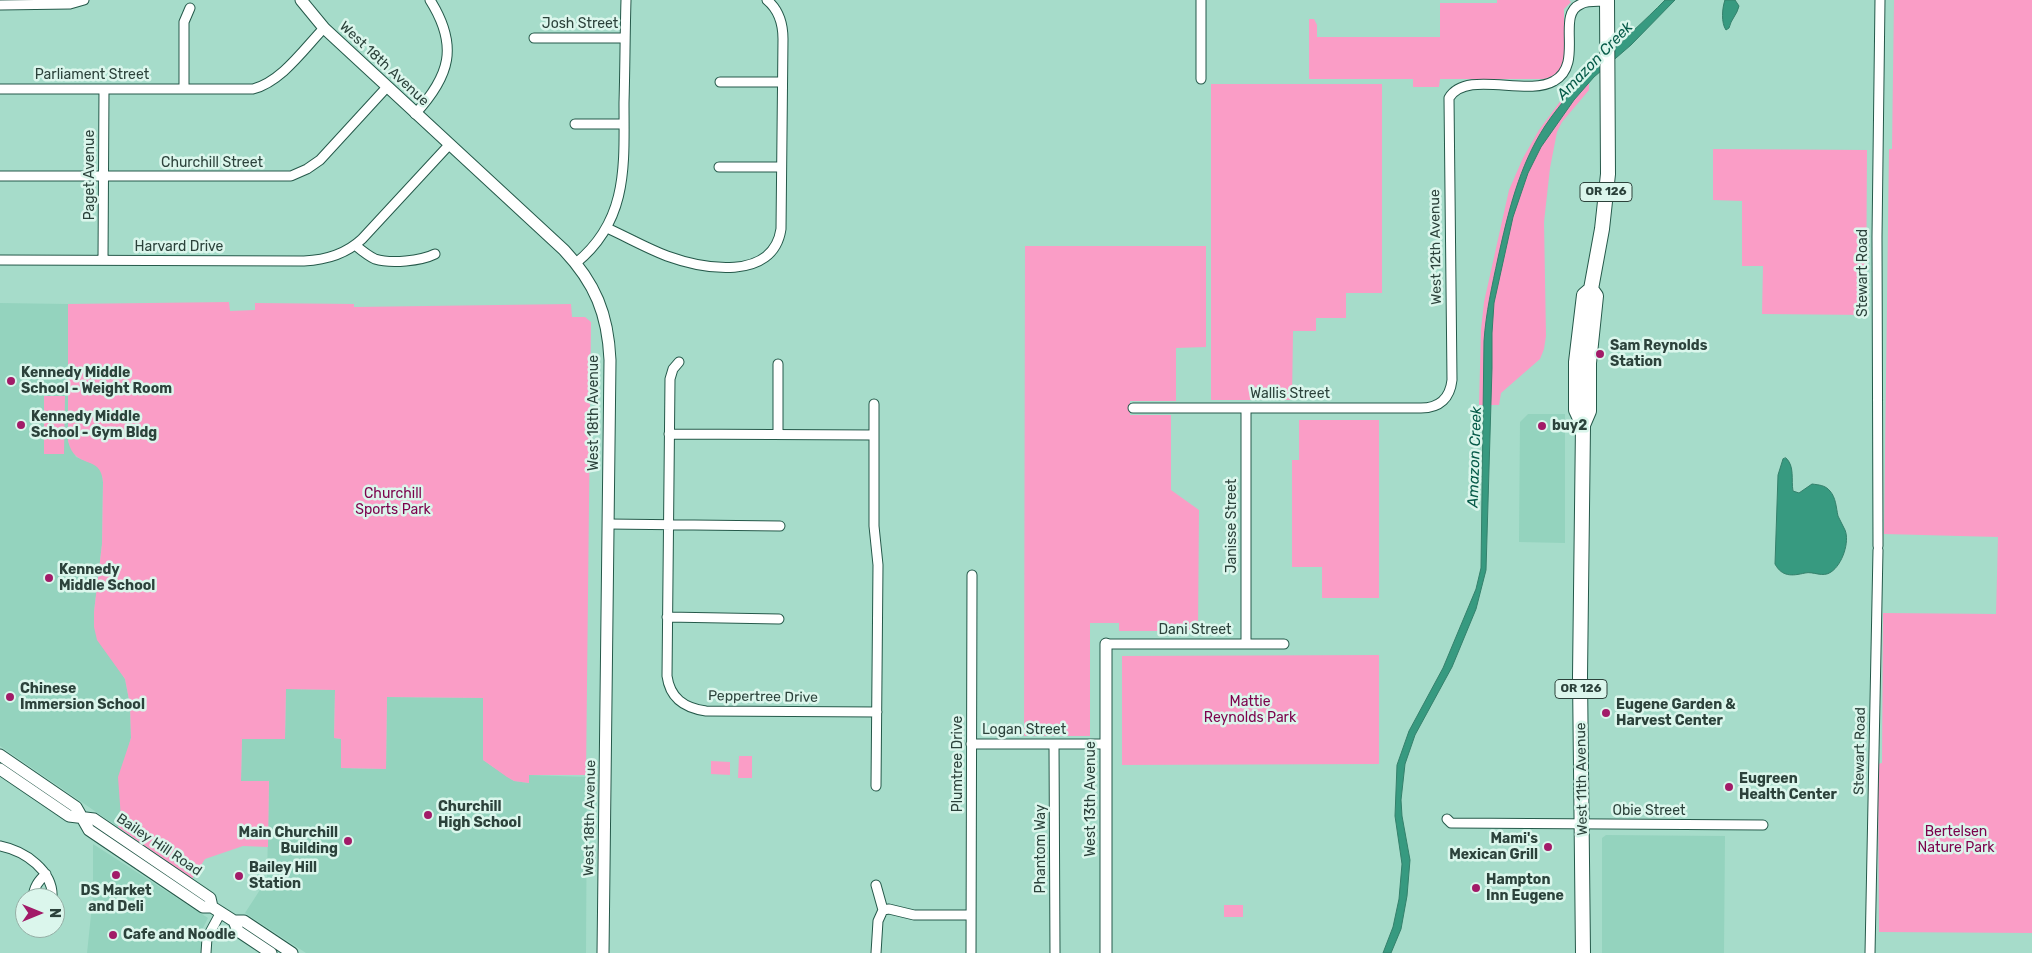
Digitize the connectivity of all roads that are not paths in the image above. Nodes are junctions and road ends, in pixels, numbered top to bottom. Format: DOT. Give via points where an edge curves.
graph roads {
  1 [pos="84,0"];
  2 [pos="301,0"];
  3 [pos="430,0"];
  4 [pos="626,0"];
  5 [pos="767,0"];
  6 [pos="1201,0"];
  7 [pos="1880,0"];
  8 [pos="1607,1"];
  9 [pos="0,5"];
  10 [pos="190,8"];
  11 [pos="324,28"];
  12 [pos="534,38"];
  13 [pos="625,38"];
  14 [pos="1201,79"];
  15 [pos="720,82"];
  16 [pos="782,82"];
  17 [pos="387,87"];
  18 [pos="0,89"];
  19 [pos="104,89"];
  20 [pos="184,89"];
  21 [pos="415,114"];
  22 [pos="576,124"];
  23 [pos="624,124"];
  24 [pos="449,145"];
  25 [pos="719,167"];
  26 [pos="781,167"];
  27 [pos="0,176"];
  28 [pos="104,176"];
  29 [pos="607,228"];
  30 [pos="355,245"];
  31 [pos="436,254"];
  32 [pos="0,260"];
  33 [pos="104,260"];
  34 [pos="576,263"];
  35 [pos="679,362"];
  36 [pos="778,364"];
  37 [pos="1444,400"];
  38 [pos="874,404"];
  39 [pos="1133,408"];
  40 [pos="1246,408"];
  41 [pos="669,434"];
  42 [pos="778,434"];
  43 [pos="874,435"];
  44 [pos="608,524"];
  45 [pos="668,525"];
  46 [pos="780,526"];
  47 [pos="972,575"];
  48 [pos="667,617"];
  49 [pos="779,619"];
  50 [pos="1106,644"];
  51 [pos="1246,644"];
  52 [pos="1284,644"];
  53 [pos="877,712"];
  54 [pos="971,744"];
  55 [pos="1054,744"];
  56 [pos="1106,744"];
  57 [pos="0,755"];
  58 [pos="0,769"];
  59 [pos="876,786"];
  60 [pos="82,818"];
  61 [pos="1447,820"];
  62 [pos="1582,825"];
  63 [pos="1763,825"];
  64 [pos="0,846"];
  65 [pos="156,861"];
  66 [pos="142,865"];
  67 [pos="46,874"];
  68 [pos="876,885"];
  69 [pos="35,888"];
  70 [pos="51,888"];
  71 [pos="216,909"];
  72 [pos="883,910"];
  73 [pos="971,915"];
  74 [pos="234,921"];
  75 [pos="206,953"];
  76 [pos="271,953"];
  77 [pos="292,953"];
  78 [pos="603,953"];
  79 [pos="876,953"];
  80 [pos="971,953"];
  81 [pos="1055,953"];
  82 [pos="1106,953"];
  83 [pos="1583,953"];
  84 [pos="1870,953"];
  1 -- 9 [label="street" via="70,4"];
  2 -- 11 [label="street, West 18th Avenue"];
  3 -- 21 [label="street" via="446,35 446,60 438,86"];
  4 -- 13 [label="street, Josh Street"];
  5 -- 16 [label="street" via="778,13 783,30"];
  6 -- 14 [label="street"];
  7 -- 84 [label="street, Stewart Road" via="1876,255 1878,548"];
  8 -- 37 [label="street, West 12th Avenue" via="1586,2 1574,9 1570,21 1568,64 1565,72 1554,82 1541,85 1466,85 1449,98 1452,380"];
  8 -- 62 [label="main road, West 11th Avenue / OR 126" via="1606,194 1591,289 1584,295 1576,362 1576,410 1583,425"];
  10 -- 20 [label="street" via="184,22"];
  11 -- 17 [label="street, West 18th Avenue"];
  11 -- 20 [label="street, Parliament Street" via="277,76 259,87 242,90"];
  12 -- 13 [label="street, Josh Street"];
  13 -- 23 [label="street, Josh Street"];
  15 -- 16 [label="street"];
  16 -- 26 [label="street"];
  17 -- 21 [label="street, West 18th Avenue"];
  17 -- 28 [label="street, Churchill Street" via="320,160 297,174 279,177"];
  18 -- 19 [label="street, Parliament Street"];
  19 -- 20 [label="street, Parliament Street"];
  19 -- 28 [label="street, Paget Avenue"];
  21 -- 24 [label="street, West 18th Avenue"];
  22 -- 23 [label="street"];
  23 -- 29 [label="street, Josh Street" via="622,180 615,211"];
  24 -- 30 [label="street, Harvard Drive"];
  24 -- 34 [label="street, West 18th Avenue"];
  25 -- 26 [label="street"];
  26 -- 29 [label="street" via="778,243 769,255 752,265 723,267 688,262 657,252"];
  27 -- 28 [label="street, Churchill Street"];
  28 -- 33 [label="street, Paget Avenue"];
  29 -- 34 [label="street, Josh Street"];
  30 -- 31 [label="street" via="372,258 383,261 419,260"];
  30 -- 33 [label="street, Harvard Drive" via="334,256 312,260"];
  32 -- 33 [label="street, Harvard Drive"];
  34 -- 44 [label="street, West 18th Avenue" via="601,305 609,340"];
  35 -- 41 [label="street, Peppertree Drive" via="670,379"];
  36 -- 42 [label="street"];
  37 -- 40 [label="street, Wallis Street" via="1430,408"];
  38 -- 43 [label="street"];
  39 -- 40 [label="street, Wallis Street"];
  40 -- 51 [label="street, Janisse Street"];
  41 -- 42 [label="street"];
  41 -- 45 [label="street, Peppertree Drive"];
  42 -- 43 [label="street"];
  43 -- 53 [label="street" via="874,534 878,565"];
  44 -- 45 [label="street"];
  44 -- 78 [label="street, West 18th Avenue"];
  45 -- 46 [label="street"];
  45 -- 48 [label="street, Peppertree Drive"];
  47 -- 54 [label="street, Plumtree Drive"];
  48 -- 49 [label="street"];
  48 -- 53 [label="street, Peppertree Drive" via="668,684 674,696 687,706 706,711"];
  50 -- 51 [label="street, Dani Street"];
  50 -- 56 [label="street, West 13th Avenue"];
  51 -- 52 [label="street, Dani Street"];
  53 -- 59 [label="street"];
  54 -- 55 [label="street, Logan Street"];
  54 -- 73 [label="street, Plumtree Drive"];
  55 -- 56 [label="street, Logan Street"];
  55 -- 81 [label="street, Phantom Way"];
  56 -- 82 [label="street, West 13th Avenue"];
  57 -- 60 [label="street, Bailey Hill Road" via="76,807"];
  58 -- 60 [label="street, Bailey Hill Road" via="69,816"];
  60 -- 65 [label="street, Bailey Hill Road" via="94,819"];
  60 -- 66 [label="street, Bailey Hill Road" via="90,830"];
  61 -- 62 [label="street, Obie Street" via="1450,823"];
  62 -- 63 [label="street, Obie Street"];
  62 -- 83 [label="main road, West 11th Avenue / OR 126"];
  64 -- 67 [label="street" via="16,851"];
  65 -- 66 [label="street"];
  65 -- 71 [label="street, Bailey Hill Road" via="210,898"];
  66 -- 71 [label="street, Bailey Hill Road" via="203,907"];
  67 -- 69 [label="street"];
  67 -- 70 [label="street"];
  68 -- 72 [label="street"];
  71 -- 74 [label="street, Bailey Hill Road"];
  71 -- 75 [label="street"];
  72 -- 73 [label="street" via="914,915"];
  72 -- 79 [label="street" via="878,921"];
  73 -- 80 [label="street, Plumtree Drive"];
  74 -- 76 [label="street, Bailey Hill Road" via="238,931"];
  74 -- 77 [label="street, Bailey Hill Road" via="244,921"];
}
